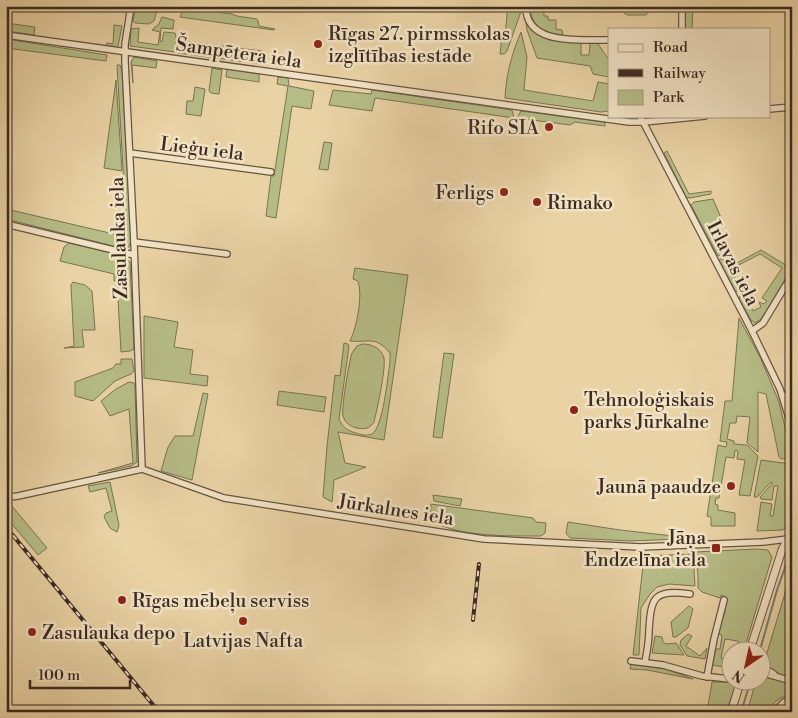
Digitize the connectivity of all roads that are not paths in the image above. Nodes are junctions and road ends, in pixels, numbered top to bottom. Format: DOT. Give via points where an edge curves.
graph roads {
  1 [pos="131,6"];
  2 [pos="526,6"];
  3 [pos="682,6"];
  4 [pos="682,28"];
  5 [pos="6,35"];
  6 [pos="608,40"];
  7 [pos="125,52"];
  8 [pos="792,107"];
  9 [pos="770,110"];
  10 [pos="608,118"];
  11 [pos="611,118"];
  12 [pos="641,118"];
  13 [pos="685,118"];
  14 [pos="644,122"];
  15 [pos="130,153"];
  16 [pos="271,172"];
  17 [pos="6,224"];
  18 [pos="134,242"];
  19 [pos="227,254"];
  20 [pos="134,256"];
  21 [pos="792,276"];
  22 [pos="752,331"];
  23 [pos="792,394"];
  24 [pos="783,396"];
  25 [pos="792,428"];
  26 [pos="142,469"];
  27 [pos="6,492"];
  28 [pos="792,529"];
  29 [pos="790,538"];
  30 [pos="690,594"];
  31 [pos="724,600"];
  32 [pos="753,640"];
  33 [pos="631,661"];
  34 [pos="645,662"];
  35 [pos="770,672"];
  36 [pos="770,675"];
  37 [pos="775,676"];
  38 [pos="707,677"];
  39 [pos="720,678"];
  40 [pos="792,681"];
  41 [pos="738,690"];
  42 [pos="792,699"];
  43 [pos="731,712"];
  44 [pos="774,712"];
  1 -- 7 [label="street, Zasulauka iela"];
  2 -- 6 [label="street" via="530,23 545,36"];
  3 -- 4 [label="street"];
  5 -- 7 [label="street, Šampētera iela"];
  7 -- 10 [label="street, Šampētera iela"];
  7 -- 15 [label="street, Zasulauka iela"];
  8 -- 9 [label="street"];
  11 -- 14 [label="street, Šampētera iela"];
  12 -- 14 [label="street, Irlavas iela"];
  13 -- 14 [label="street, Šampētera iela"];
  14 -- 22 [label="street, Irlavas iela"];
  15 -- 16 [label="street, Lieģu iela"];
  15 -- 18 [label="street, Zasulauka iela"];
  17 -- 20 [label="street"];
  18 -- 19 [label="street"];
  18 -- 20 [label="street, Zasulauka iela"];
  20 -- 26 [label="street, Zasulauka iela"];
  21 -- 22 [label="street" via="763,322"];
  22 -- 24 [label="street, Irlavas iela"];
  23 -- 24 [label="street"];
  24 -- 25 [label="street, Irlavas iela"];
  26 -- 27 [label="street" via="25,495 10,497"];
  26 -- 29 [label="street, Jūrkalnes iela" via="224,498 484,539 640,546 763,542"];
  28 -- 29 [label="street"];
  29 -- 32 [label="street" via="780,556"];
  30 -- 34 [label="street" via="667,593 653,602"];
  31 -- 38 [label="street"];
  33 -- 34 [label="street"];
  34 -- 38 [label="street"];
  35 -- 37 [label="street"];
  36 -- 37 [label="street"];
  37 -- 40 [label="street"];
  38 -- 39 [label="street"];
  41 -- 43 [label="street"];
  42 -- 44 [label="street"];
}
